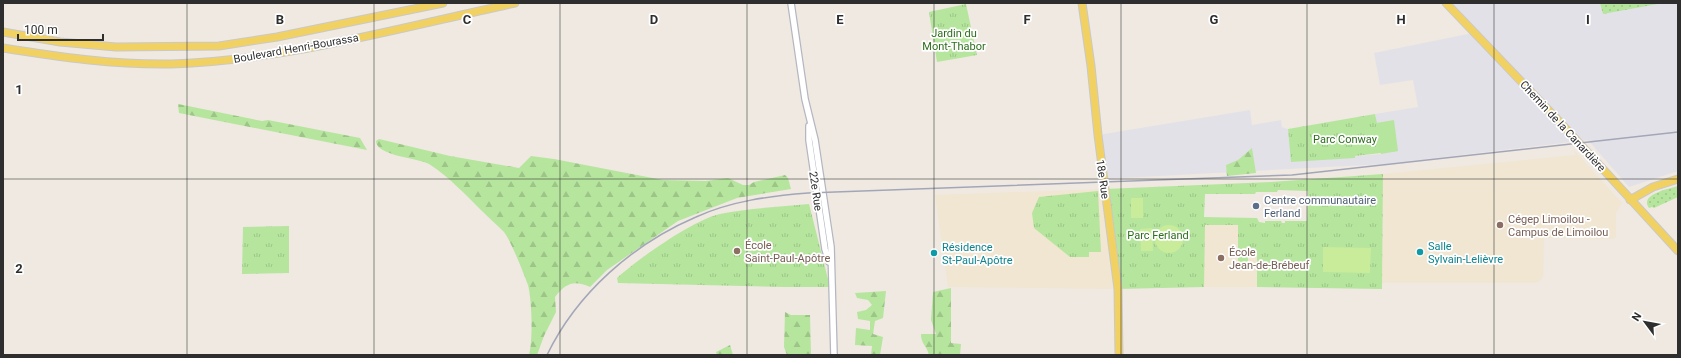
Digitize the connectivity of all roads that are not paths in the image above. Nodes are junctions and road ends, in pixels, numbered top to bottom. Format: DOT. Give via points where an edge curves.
graph roads {
  1 [pos="442,3"];
  2 [pos="515,3"];
  3 [pos="791,3"];
  4 [pos="1082,3"];
  5 [pos="1446,3"];
  6 [pos="3,32"];
  7 [pos="3,48"];
  8 [pos="1678,179"];
  9 [pos="1630,200"];
  10 [pos="1678,251"];
  11 [pos="834,355"];
  12 [pos="1119,355"];
  1 -- 6 [label="main road, Boulevard Henri-Bourassa" via="277,37 219,46 116,47 60,42"];
  2 -- 7 [label="main road, Boulevard Henri-Bourassa" via="270,55 220,61 170,64 116,62"];
  3 -- 11 [label="street, 22e Rue" via="831,247"];
  4 -- 12 [label="main road, 18e Rue" via="1118,289"];
  5 -- 9 [label="main road, Chemin de la Canardière"];
  8 -- 9 [label="main road" via="1653,187"];
  9 -- 10 [label="main road, Chemin de la Canardière"];
}
